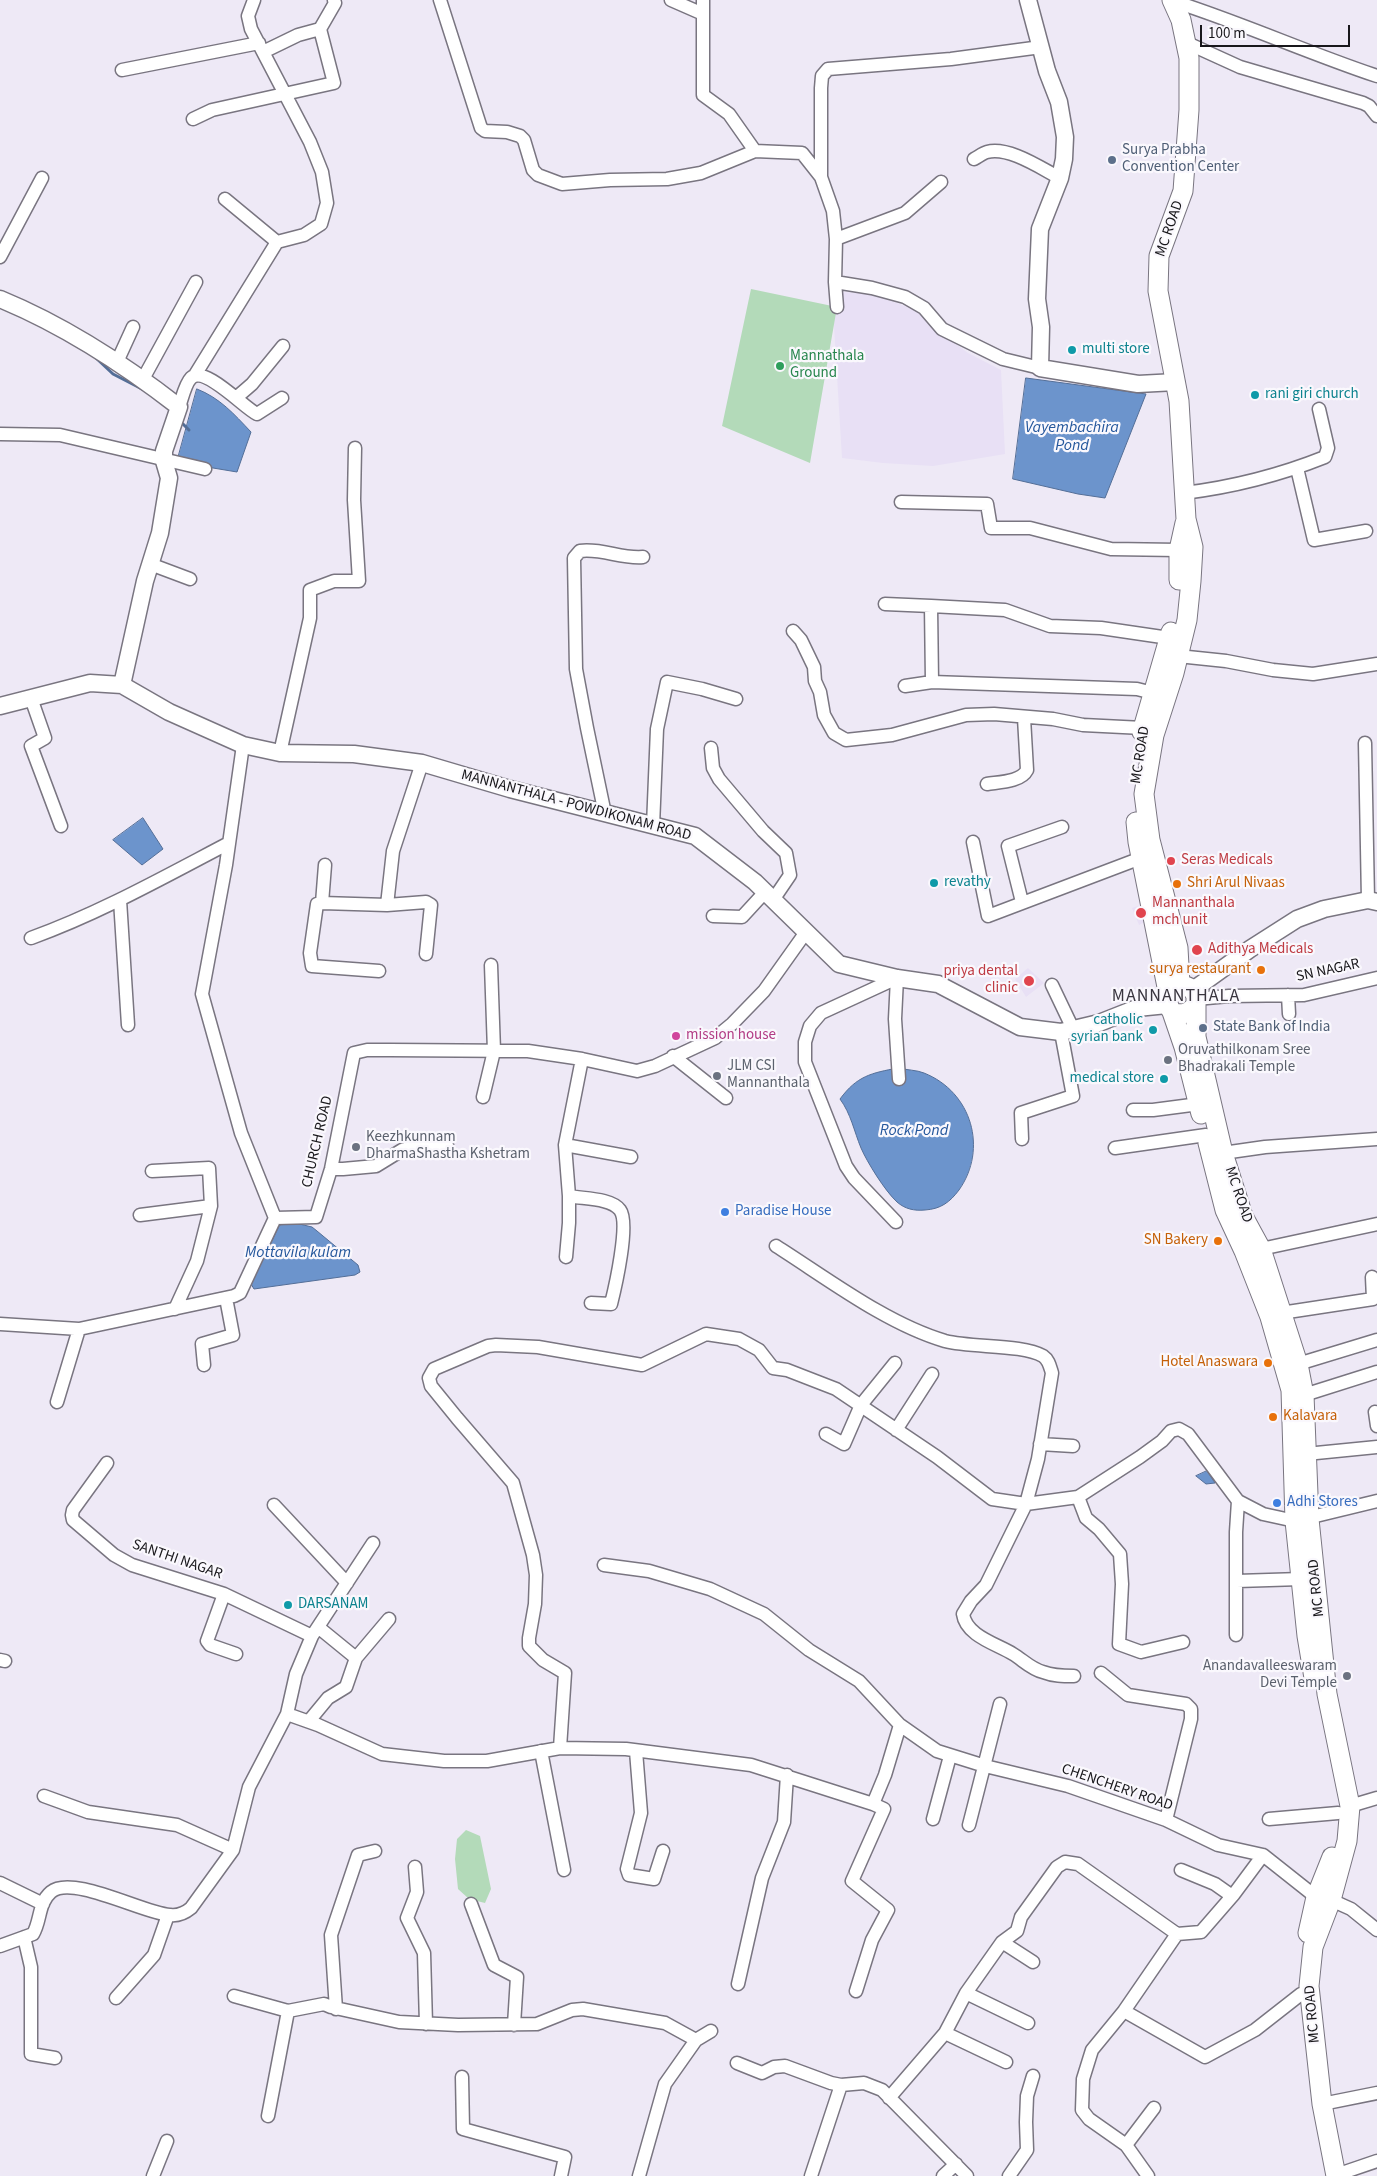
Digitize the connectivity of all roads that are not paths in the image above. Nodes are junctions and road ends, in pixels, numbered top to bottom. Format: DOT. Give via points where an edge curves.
graph roads {
  1 [pos="254,0"];
  2 [pos="334,0"];
  3 [pos="440,0"];
  4 [pos="671,0"];
  5 [pos="703,0"];
  6 [pos="1028,0"];
  7 [pos="1172,0"];
  8 [pos="702,14"];
  9 [pos="320,29"];
  10 [pos="1185,42"];
  11 [pos="1041,47"];
  12 [pos="261,48"];
  13 [pos="122,70"];
  14 [pos="1377,76"];
  15 [pos="284,94"];
  16 [pos="1377,116"];
  17 [pos="193,119"];
  18 [pos="755,151"];
  19 [pos="974,159"];
  20 [pos="42,178"];
  21 [pos="822,178"];
  22 [pos="1060,178"];
  23 [pos="941,182"];
  24 [pos="225,199"];
  25 [pos="836,239"];
  26 [pos="277,242"];
  27 [pos="0,257"];
  28 [pos="196,282"];
  29 [pos="835,282"];
  30 [pos="0,299"];
  31 [pos="837,307"];
  32 [pos="134,327"];
  33 [pos="283,346"];
  34 [pos="117,362"];
  35 [pos="1040,368"];
  36 [pos="195,375"];
  37 [pos="143,379"];
  38 [pos="1176,382"];
  39 [pos="237,398"];
  40 [pos="282,398"];
  41 [pos="179,407"];
  42 [pos="1318,409"];
  43 [pos="0,434"];
  44 [pos="355,448"];
  45 [pos="164,461"];
  46 [pos="1297,468"];
  47 [pos="205,469"];
  48 [pos="1184,493"];
  49 [pos="901,502"];
  50 [pos="1186,519"];
  51 [pos="1366,531"];
  52 [pos="1179,550"];
  53 [pos="643,557"];
  54 [pos="150,564"];
  55 [pos="190,579"];
  56 [pos="885,604"];
  57 [pos="931,606"];
  58 [pos="793,631"];
  59 [pos="1169,638"];
  60 [pos="1178,656"];
  61 [pos="1377,664"];
  62 [pos="932,682"];
  63 [pos="122,685"];
  64 [pos="905,686"];
  65 [pos="1153,694"];
  66 [pos="31,698"];
  67 [pos="736,699"];
  68 [pos="0,706"];
  69 [pos="1024,718"];
  70 [pos="1144,728"];
  71 [pos="1365,743"];
  72 [pos="243,744"];
  73 [pos="712,748"];
  74 [pos="280,753"];
  75 [pos="422,763"];
  76 [pos="987,784"];
  77 [pos="605,814"];
  78 [pos="61,826"];
  79 [pos="653,826"];
  80 [pos="1062,827"];
  81 [pos="973,842"];
  82 [pos="229,843"];
  83 [pos="1141,858"];
  84 [pos="325,865"];
  85 [pos="769,896"];
  86 [pos="120,900"];
  87 [pos="1373,901"];
  88 [pos="1022,902"];
  89 [pos="322,903"];
  90 [pos="386,905"];
  91 [pos="713,916"];
  92 [pos="806,932"];
  93 [pos="31,938"];
  94 [pos="426,954"];
  95 [pos="490,966"];
  96 [pos="379,971"];
  97 [pos="898,978"];
  98 [pos="1377,978"];
  99 [pos="1052,985"];
  100 [pos="1288,995"];
  101 [pos="1182,998"];
  102 [pos="1289,1014"];
  103 [pos="128,1025"];
  104 [pos="1067,1031"];
  105 [pos="494,1051"];
  106 [pos="673,1056"];
  107 [pos="582,1059"];
  108 [pos="900,1080"];
  109 [pos="483,1097"];
  110 [pos="726,1098"];
  111 [pos="1198,1104"];
  112 [pos="1133,1110"];
  113 [pos="1206,1135"];
  114 [pos="1022,1139"];
  115 [pos="1377,1139"];
  116 [pos="446,1145"];
  117 [pos="565,1145"];
  118 [pos="1115,1148"];
  119 [pos="1223,1153"];
  120 [pos="631,1157"];
  121 [pos="331,1168"];
  122 [pos="152,1171"];
  123 [pos="569,1196"];
  124 [pos="211,1206"];
  125 [pos="140,1215"];
  126 [pos="275,1218"];
  127 [pos="896,1222"];
  128 [pos="1377,1224"];
  129 [pos="776,1246"];
  130 [pos="1261,1249"];
  131 [pos="566,1257"];
  132 [pos="1372,1277"];
  133 [pos="226,1298"];
  134 [pos="591,1303"];
  135 [pos="174,1309"];
  136 [pos="1276,1315"];
  137 [pos="0,1324"];
  138 [pos="79,1329"];
  139 [pos="1377,1340"];
  140 [pos="895,1364"];
  141 [pos="1298,1364"];
  142 [pos="204,1365"];
  143 [pos="1377,1372"];
  144 [pos="932,1374"];
  145 [pos="1304,1395"];
  146 [pos="57,1402"];
  147 [pos="861,1405"];
  148 [pos="1375,1412"];
  149 [pos="1377,1426"];
  150 [pos="896,1430"];
  151 [pos="826,1434"];
  152 [pos="1040,1444"];
  153 [pos="1073,1446"];
  154 [pos="1377,1447"];
  155 [pos="1306,1454"];
  156 [pos="106,1463"];
  157 [pos="1078,1497"];
  158 [pos="1377,1501"];
  159 [pos="1238,1502"];
  160 [pos="1026,1504"];
  161 [pos="274,1506"];
  162 [pos="1302,1520"];
  163 [pos="373,1544"];
  164 [pos="604,1566"];
  165 [pos="1301,1579"];
  166 [pos="1237,1581"];
  167 [pos="347,1583"];
  168 [pos="224,1594"];
  169 [pos="389,1619"];
  170 [pos="315,1631"];
  171 [pos="1236,1635"];
  172 [pos="1183,1642"];
  173 [pos="236,1654"];
  174 [pos="356,1658"];
  175 [pos="1101,1673"];
  176 [pos="1074,1676"];
  177 [pos="1000,1704"];
  178 [pos="287,1714"];
  179 [pos="308,1721"];
  180 [pos="900,1725"];
  181 [pos="560,1748"];
  182 [pos="541,1751"];
  183 [pos="636,1751"];
  184 [pos="950,1756"];
  185 [pos="985,1766"];
  186 [pos="787,1775"];
  187 [pos="44,1796"];
  188 [pos="1377,1798"];
  189 [pos="873,1804"];
  190 [pos="1344,1810"];
  191 [pos="933,1819"];
  192 [pos="1166,1820"];
  193 [pos="1269,1820"];
  194 [pos="969,1824"];
  195 [pos="233,1850"];
  196 [pos="375,1851"];
  197 [pos="663,1851"];
  198 [pos="1263,1855"];
  199 [pos="415,1867"];
  200 [pos="564,1870"];
  201 [pos="1181,1870"];
  202 [pos="0,1883"];
  203 [pos="1232,1896"];
  204 [pos="1323,1898"];
  205 [pos="43,1904"];
  206 [pos="471,1904"];
  207 [pos="168,1915"];
  208 [pos="1377,1930"];
  209 [pos="1177,1934"];
  210 [pos="24,1937"];
  211 [pos="1002,1942"];
  212 [pos="0,1946"];
  213 [pos="1033,1962"];
  214 [pos="738,1984"];
  215 [pos="856,1990"];
  216 [pos="966,1993"];
  217 [pos="1301,1994"];
  218 [pos="234,1996"];
  219 [pos="116,1998"];
  220 [pos="336,2008"];
  221 [pos="288,2011"];
  222 [pos="1124,2011"];
  223 [pos="1028,2023"];
  224 [pos="426,2024"];
  225 [pos="514,2025"];
  226 [pos="711,2031"];
  227 [pos="945,2033"];
  228 [pos="696,2040"];
  229 [pos="55,2058"];
  230 [pos="1006,2062"];
  231 [pos="737,2063"];
  232 [pos="462,2076"];
  233 [pos="1033,2076"];
  234 [pos="841,2085"];
  235 [pos="1377,2093"];
  236 [pos="889,2098"];
  237 [pos="1322,2104"];
  238 [pos="1154,2108"];
  239 [pos="268,2116"];
  240 [pos="167,2141"];
  241 [pos="1126,2145"];
  242 [pos="1377,2161"];
  243 [pos="956,2164"];
  244 [pos="154,2176"];
  245 [pos="561,2176"];
  246 [pos="639,2176"];
  247 [pos="810,2176"];
  248 [pos="943,2176"];
  249 [pos="967,2176"];
  250 [pos="1009,2176"];
  251 [pos="1148,2176"];
  252 [pos="1332,2176"];
  1 -- 12 [label="street" via="248,16"];
  2 -- 9 [label="street" via="336,4"];
  3 -- 18 [label="street" via="481,128 520,136 538,176 562,184 667,179 701,173"];
  4 -- 8 [label="street"];
  5 -- 8 [label="street"];
  6 -- 11 [label="main road"];
  7 -- 10 [label="main road, MC ROAD" via="1181,20"];
  7 -- 14 [label="street"];
  8 -- 18 [label="street" via="703,96 729,114"];
  9 -- 12 [label="street"];
  9 -- 15 [label="street" via="334,83"];
  10 -- 16 [label="street" via="1240,67 1363,103"];
  10 -- 38 [label="main road, MC ROAD" via="1190,82 1183,191 1159,256 1157,273"];
  11 -- 21 [label="street" via="952,59 828,69 822,76 821,88"];
  11 -- 22 [label="main road" via="1064,127 1064,159"];
  12 -- 13 [label="street"];
  12 -- 15 [label="street"];
  15 -- 17 [label="street" via="212,110"];
  15 -- 26 [label="street" via="322,172 327,203 322,224 304,235"];
  18 -- 21 [label="street" via="802,153"];
  19 -- 22 [label="street" via="988,152 1000,152 1017,156"];
  20 -- 27 [label="street"];
  21 -- 25 [label="street" via="833,212"];
  22 -- 35 [label="main road" via="1040,229 1037,298 1041,327"];
  23 -- 25 [label="street" via="905,213"];
  24 -- 26 [label="street"];
  25 -- 29 [label="street"];
  26 -- 36 [label="street"];
  28 -- 37 [label="street"];
  29 -- 31 [label="street"];
  29 -- 35 [label="street" via="905,297 924,308 942,329 1003,359"];
  30 -- 34 [label="main road" via="27,310"];
  32 -- 34 [label="street"];
  33 -- 39 [label="street"];
  34 -- 37 [label="main road"];
  35 -- 38 [label="main road" via="1138,384"];
  36 -- 39 [label="street" via="202,375"];
  36 -- 41 [label="street" via="189,380"];
  37 -- 41 [label="main road"];
  38 -- 48 [label="main road, MC ROAD"];
  39 -- 40 [label="street" via="256,414"];
  41 -- 45 [label="main road" via="164,451"];
  42 -- 46 [label="street" via="1328,448 1325,456"];
  43 -- 45 [label="street" via="60,435"];
  44 -- 74 [label="street" via="354,500 359,580 334,581 310,590 310,618"];
  45 -- 47 [label="street"];
  45 -- 54 [label="main road" via="169,478 160,532"];
  46 -- 48 [label="street" via="1225,488"];
  46 -- 51 [label="street" via="1314,540"];
  48 -- 50 [label="main road, MC ROAD"];
  49 -- 52 [label="street" via="986,504 991,528 1030,528 1111,549"];
  50 -- 52 [label="main road, MC ROAD"];
  50 -- 60 [label="main road, MC ROAD" via="1193,547 1191,594"];
  52 -- 59 [label="main road, MC ROAD" via="1180,588"];
  53 -- 77 [label="street" via="629,558 592,549 580,551 574,558 576,670"];
  54 -- 55 [label="street"];
  54 -- 63 [label="main road"];
  56 -- 57 [label="street"];
  57 -- 59 [label="street" via="1005,610 1050,626 1101,628"];
  57 -- 62 [label="street"];
  58 -- 69 [label="street" via="814,667 824,715 834,732 846,740 892,735 966,716 994,714"];
  59 -- 65 [label="main road, MC ROAD"];
  60 -- 61 [label="street" via="1313,674"];
  60 -- 101 [label="main road, MC ROAD" via="1154,735 1144,794 1150,840 1178,948"];
  62 -- 64 [label="street"];
  62 -- 65 [label="street" via="1137,689"];
  63 -- 66 [label="main road, MANNANTHALA - POWDIKONAM ROAD" via="90,683"];
  63 -- 72 [label="main road, MANNANTHALA - POWDIKONAM ROAD" via="169,712"];
  65 -- 70 [label="main road, MC ROAD"];
  66 -- 68 [label="main road, MANNANTHALA - POWDIKONAM ROAD"];
  66 -- 78 [label="street" via="45,738 31,746"];
  67 -- 79 [label="street" via="666,682 657,729"];
  69 -- 70 [label="street"];
  69 -- 76 [label="street" via="1025,774"];
  70 -- 83 [label="main road, MC ROAD" via="1135,800"];
  71 -- 87 [label="street"];
  72 -- 74 [label="main road, MANNANTHALA - POWDIKONAM ROAD"];
  72 -- 82 [label="street"];
  73 -- 85 [label="street" via="713,768 719,779 786,853 790,875"];
  74 -- 75 [label="main road, MANNANTHALA - POWDIKONAM ROAD" via="354,754"];
  75 -- 77 [label="main road, MANNANTHALA - POWDIKONAM ROAD"];
  75 -- 90 [label="street" via="393,851"];
  77 -- 79 [label="main road, MANNANTHALA - POWDIKONAM ROAD"];
  79 -- 85 [label="main road, MANNANTHALA - POWDIKONAM ROAD" via="695,836"];
  80 -- 88 [label="street" via="1008,846"];
  81 -- 88 [label="street" via="988,916"];
  82 -- 86 [label="street"];
  82 -- 126 [label="street" via="202,994 240,1133"];
  83 -- 88 [label="street"];
  83 -- 101 [label="main road, MC ROAD"];
  84 -- 89 [label="street"];
  85 -- 91 [label="street" via="742,917"];
  85 -- 92 [label="main road, MANNANTHALA - POWDIKONAM ROAD"];
  86 -- 93 [label="street"];
  86 -- 103 [label="street"];
  87 -- 101 [label="main road" via="1324,909 1297,919"];
  89 -- 90 [label="street"];
  89 -- 96 [label="street" via="317,904 310,953 312,966"];
  90 -- 94 [label="street" via="426,902 431,906"];
  92 -- 97 [label="main road, MANNANTHALA - POWDIKONAM ROAD" via="839,964"];
  92 -- 106 [label="street, CHURCH ROAD" via="764,992 732,1024 715,1038"];
  95 -- 105 [label="street"];
  97 -- 104 [label="main road, MANNANTHALA - POWDIKONAM ROAD" via="938,984 1020,1027"];
  97 -- 108 [label="street" via="895,1018"];
  97 -- 127 [label="street" via="821,1013 810,1026 804,1042 805,1062 846,1166"];
  98 -- 100 [label="street, SN NAGAR" via="1304,995"];
  99 -- 104 [label="street"];
  100 -- 101 [label="street, SN NAGAR"];
  100 -- 102 [label="street"];
  101 -- 104 [label="main road, MANNANTHALA - POWDIKONAM ROAD" via="1137,1008"];
  101 -- 111 [label="main road, MC ROAD" via="1184,1047"];
  101 -- 119 [label="main road, MC ROAD" via="1196,1037"];
  104 -- 114 [label="street" via="1073,1096 1021,1113"];
  105 -- 107 [label="street, CHURCH ROAD" via="528,1050"];
  105 -- 109 [label="street"];
  105 -- 121 [label="street, CHURCH ROAD" via="354,1053"];
  106 -- 107 [label="street, CHURCH ROAD" via="655,1066 637,1070"];
  106 -- 110 [label="street"];
  107 -- 117 [label="street"];
  111 -- 112 [label="street"];
  111 -- 113 [label="main road, MC ROAD"];
  113 -- 118 [label="street"];
  113 -- 136 [label="main road, MC ROAD" via="1225,1210"];
  115 -- 119 [label="street"];
  116 -- 121 [label="street" via="415,1146 376,1166"];
  117 -- 120 [label="street"];
  117 -- 123 [label="street"];
  119 -- 130 [label="main road, MC ROAD" via="1244,1216"];
  121 -- 126 [label="street, CHURCH ROAD" via="316,1217"];
  122 -- 124 [label="street" via="209,1168"];
  123 -- 131 [label="street"];
  123 -- 134 [label="street" via="612,1204 621,1211 624,1221 618,1278 611,1304"];
  124 -- 125 [label="street"];
  124 -- 135 [label="street" via="197,1261"];
  126 -- 133 [label="street" via="240,1293"];
  128 -- 130 [label="street"];
  129 -- 152 [label="street" via="849,1293 926,1335 948,1342 1019,1350 1044,1357 1052,1373"];
  130 -- 136 [label="main road, MC ROAD"];
  132 -- 136 [label="street" via="1372,1299"];
  133 -- 135 [label="street"];
  133 -- 142 [label="street" via="233,1335 202,1344"];
  135 -- 138 [label="street"];
  136 -- 141 [label="main road, MC ROAD"];
  136 -- 162 [label="main road, MC ROAD" via="1291,1390"];
  137 -- 138 [label="street"];
  138 -- 146 [label="street"];
  139 -- 141 [label="street"];
  140 -- 147 [label="street"];
  141 -- 145 [label="main road, MC ROAD"];
  143 -- 145 [label="street"];
  144 -- 150 [label="street"];
  145 -- 155 [label="main road, MC ROAD"];
  147 -- 150 [label="street"];
  147 -- 151 [label="street" via="844,1444"];
  147 -- 181 [label="street" via="836,1389 787,1370 773,1368 758,1350 739,1339 706,1334 642,1365 538,1347 496,1344 434,1370 428,1378 431,1386 513,1484 536,1575 530,1646 543,1660 565,1673"];
  148 -- 149 [label="street"];
  150 -- 160 [label="street" via="992,1499"];
  152 -- 153 [label="street"];
  152 -- 160 [label="street"];
  154 -- 155 [label="street"];
  155 -- 162 [label="main road, MC ROAD"];
  156 -- 168 [label="street, SANTHI NAGAR" via="74,1510 73,1520 114,1555 132,1565"];
  157 -- 159 [label="street" via="1140,1457 1171,1431 1179,1429 1188,1434"];
  157 -- 160 [label="street"];
  157 -- 172 [label="street" via="1086,1518 1120,1554 1120,1644 1142,1652"];
  158 -- 162 [label="street"];
  159 -- 162 [label="street" via="1263,1514"];
  159 -- 166 [label="street"];
  160 -- 176 [label="street" via="986,1585 966,1608 964,1619 982,1638 1015,1654 1026,1664 1042,1672"];
  161 -- 167 [label="street"];
  162 -- 165 [label="main road, MC ROAD"];
  162 -- 190 [label="main road, MC ROAD"];
  163 -- 167 [label="street"];
  164 -- 180 [label="street, CHENCHERY ROAD" via="650,1571 710,1589 764,1614 809,1650 859,1682"];
  165 -- 166 [label="street"];
  165 -- 190 [label="main road, MC ROAD" via="1306,1636"];
  166 -- 171 [label="street"];
  167 -- 170 [label="street"];
  168 -- 170 [label="street, SANTHI NAGAR"];
  168 -- 173 [label="street" via="207,1641"];
  169 -- 174 [label="street"];
  170 -- 174 [label="street, SANTHI NAGAR"];
  170 -- 178 [label="street" via="296,1674"];
  174 -- 179 [label="street" via="346,1687 328,1698"];
  175 -- 192 [label="street" via="1128,1695 1186,1704 1191,1709"];
  177 -- 185 [label="street"];
  178 -- 179 [label="street"];
  178 -- 195 [label="street" via="249,1787"];
  179 -- 182 [label="street" via="382,1754 444,1761 487,1761"];
  180 -- 184 [label="street, CHENCHERY ROAD" via="937,1751"];
  180 -- 189 [label="street"];
  181 -- 182 [label="street"];
  181 -- 183 [label="street"];
  182 -- 200 [label="street"];
  183 -- 186 [label="street" via="751,1765"];
  183 -- 197 [label="street" via="641,1813 627,1869 629,1875 654,1879"];
  184 -- 185 [label="street, CHENCHERY ROAD"];
  184 -- 191 [label="street"];
  185 -- 192 [label="street, CHENCHERY ROAD" via="1068,1786"];
  185 -- 194 [label="street"];
  186 -- 189 [label="street"];
  186 -- 214 [label="street" via="784,1822 762,1878"];
  187 -- 195 [label="street" via="88,1812 177,1825"];
  188 -- 190 [label="street"];
  189 -- 215 [label="street" via="884,1809 852,1882 888,1910 872,1940"];
  190 -- 193 [label="street"];
  190 -- 204 [label="main road, MC ROAD"];
  192 -- 198 [label="street, CHENCHERY ROAD" via="1218,1845"];
  195 -- 207 [label="street" via="191,1908 182,1914"];
  196 -- 220 [label="street" via="358,1855 331,1935"];
  198 -- 203 [label="street"];
  198 -- 204 [label="street, CHENCHERY ROAD"];
  199 -- 224 [label="street" via="417,1892 407,1918 424,1953"];
  201 -- 203 [label="street" via="1215,1884"];
  202 -- 205 [label="street"];
  203 -- 209 [label="street" via="1201,1932"];
  204 -- 208 [label="street, CHENCHERY ROAD" via="1351,1909"];
  204 -- 217 [label="main road, MC ROAD" via="1300,1973"];
  204 -- 237 [label="main road, MC ROAD" via="1309,1986"];
  205 -- 207 [label="street" via="51,1892 62,1887 90,1891"];
  205 -- 210 [label="street" via="35,1932"];
  206 -- 225 [label="street" via="494,1965 517,1977"];
  207 -- 219 [label="street" via="154,1955"];
  209 -- 211 [label="street" via="1071,1862 1057,1866 1021,1917 1017,1930"];
  209 -- 222 [label="street"];
  210 -- 212 [label="street"];
  210 -- 229 [label="street" via="31,1966 31,2054"];
  211 -- 213 [label="street"];
  211 -- 216 [label="street"];
  216 -- 223 [label="street"];
  216 -- 227 [label="street"];
  217 -- 222 [label="street" via="1255,2030 1205,2057"];
  217 -- 252 [label="main road, MC ROAD" via="1314,2130"];
  218 -- 221 [label="street"];
  220 -- 221 [label="street" via="324,2004"];
  220 -- 224 [label="street" via="399,2022"];
  221 -- 239 [label="street"];
  222 -- 241 [label="street" via="1092,2050 1083,2079 1082,2110"];
  224 -- 225 [label="street"];
  225 -- 228 [label="street" via="540,2023 583,2008 665,2023"];
  226 -- 228 [label="street"];
  227 -- 230 [label="street"];
  227 -- 236 [label="street"];
  228 -- 246 [label="street" via="665,2084"];
  231 -- 234 [label="street" via="762,2073 774,2067 789,2066"];
  232 -- 245 [label="street" via="464,2129 565,2157"];
  233 -- 250 [label="street" via="1027,2096 1027,2150"];
  234 -- 236 [label="street" via="864,2083 882,2090"];
  234 -- 247 [label="street"];
  235 -- 237 [label="street"];
  236 -- 243 [label="street"];
  237 -- 252 [label="main road, MC ROAD"];
  238 -- 241 [label="street"];
  240 -- 244 [label="street"];
  241 -- 251 [label="street"];
  242 -- 252 [label="street"];
  243 -- 248 [label="street"];
  243 -- 249 [label="street"];
}
